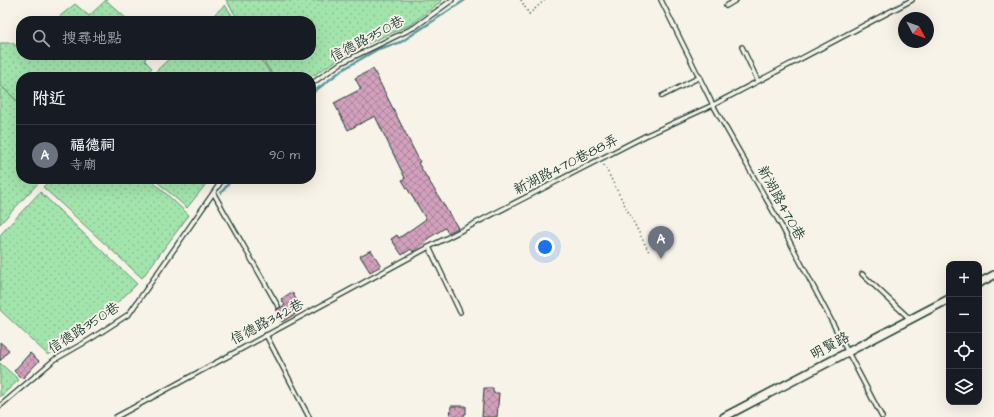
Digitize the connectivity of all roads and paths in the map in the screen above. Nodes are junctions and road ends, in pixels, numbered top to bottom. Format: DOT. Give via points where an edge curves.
graph roads {
  1 [pos="452,0"];
  2 [pos="521,0"];
  3 [pos="545,0"];
  4 [pos="661,0"];
  5 [pos="736,0"];
  6 [pos="912,0"];
  7 [pos="726,6"];
  8 [pos="742,46"];
  9 [pos="700,77"];
  10 [pos="316,80"];
  11 [pos="758,81"];
  12 [pos="662,96"];
  13 [pos="714,105"];
  14 [pos="601,159"];
  15 [pos="220,184"];
  16 [pos="214,194"];
  17 [pos="429,247"];
  18 [pos="649,252"];
  19 [pos="862,274"];
  20 [pos="994,275"];
  21 [pos="982,281"];
  22 [pos="946,300"];
  23 [pos="278,306"];
  24 [pos="460,312"];
  25 [pos="910,319"];
  26 [pos="266,335"];
  27 [pos="848,352"];
  28 [pos="0,406"];
  29 [pos="116,417"];
  30 [pos="309,417"];
  31 [pos="724,417"];
  32 [pos="882,417"];
  1 -- 10 [label="lane, 信德路350巷" via="415,26 341,63"];
  2 -- 3 [label="path" via="529,14"];
  4 -- 9 [label="lane, 新湖路470巷"];
  5 -- 7 [label="lane"];
  6 -- 11 [label="lane, 新湖路470巷88弄"];
  8 -- 11 [label="lane"];
  9 -- 12 [label="lane"];
  9 -- 13 [label="lane, 新湖路470巷"];
  11 -- 13 [label="lane, 新湖路470巷88弄"];
  13 -- 14 [label="lane, 新湖路470巷88弄"];
  13 -- 27 [label="lane, 新湖路470巷" via="782,226"];
  14 -- 17 [label="lane, 新湖路470巷88弄"];
  14 -- 18 [label="path"];
  15 -- 16 [label="lane, 信德路350巷"];
  16 -- 23 [label="lane"];
  16 -- 28 [label="lane, 信德路350巷" via="129,314 54,360"];
  17 -- 24 [label="lane"];
  17 -- 26 [label="lane, 信德路342巷"];
  19 -- 25 [label="lane"];
  20 -- 21 [label="street"];
  22 -- 25 [label="street, 明賢路"];
  25 -- 27 [label="street, 明賢路"];
  26 -- 29 [label="lane, 信德路342巷"];
  26 -- 30 [label="lane"];
  27 -- 31 [label="street, 明賢路"];
  27 -- 32 [label="lane, 新湖路470巷"];
}
